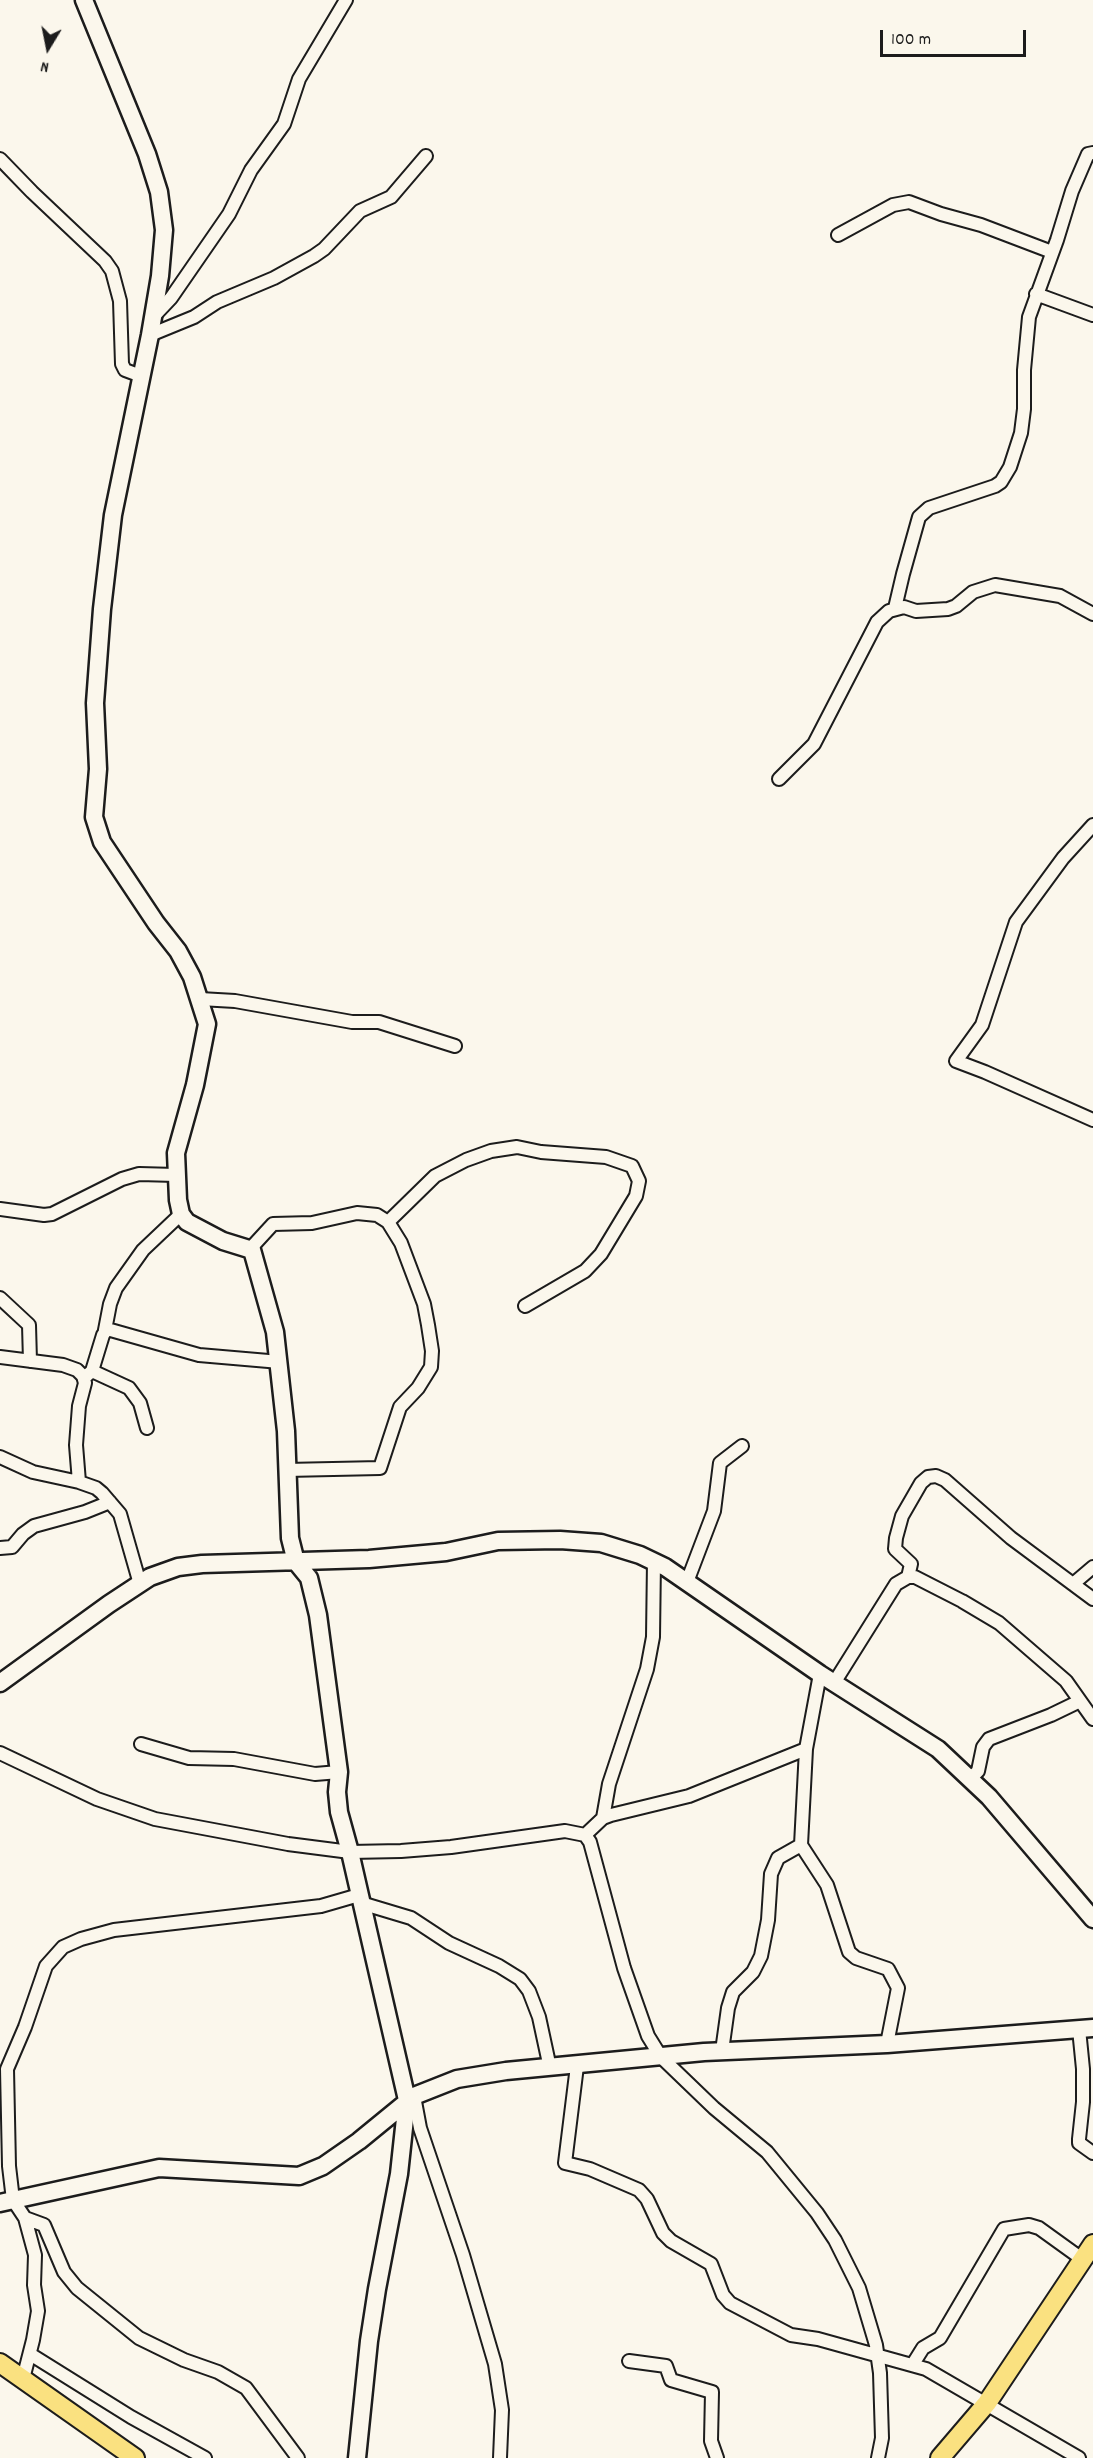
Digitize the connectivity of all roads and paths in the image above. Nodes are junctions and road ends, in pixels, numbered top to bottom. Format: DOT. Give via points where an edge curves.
graph roads {
  1 [pos="84,0"];
  2 [pos="346,0"];
  3 [pos="1092,149"];
  4 [pos="426,156"];
  5 [pos="0,159"];
  6 [pos="838,235"];
  7 [pos="1052,252"];
  8 [pos="1036,294"];
  9 [pos="1093,315"];
  10 [pos="152,318"];
  11 [pos="150,335"];
  12 [pos="141,376"];
  13 [pos="895,608"];
  14 [pos="1093,614"];
  15 [pos="778,779"];
  16 [pos="1093,825"];
  17 [pos="201,999"];
  18 [pos="455,1046"];
  19 [pos="1093,1120"];
  20 [pos="176,1175"];
  21 [pos="0,1209"];
  22 [pos="181,1214"];
  23 [pos="388,1222"];
  24 [pos="250,1249"];
  25 [pos="0,1298"];
  26 [pos="525,1306"];
  27 [pos="105,1330"];
  28 [pos="0,1357"];
  29 [pos="30,1361"];
  30 [pos="280,1362"];
  31 [pos="88,1375"];
  32 [pos="147,1428"];
  33 [pos="742,1446"];
  34 [pos="0,1457"];
  35 [pos="286,1470"];
  36 [pos="79,1482"];
  37 [pos="110,1502"];
  38 [pos="0,1548"];
  39 [pos="654,1561"];
  40 [pos="296,1562"];
  41 [pos="1093,1567"];
  42 [pos="1093,1575"];
  43 [pos="908,1577"];
  44 [pos="687,1582"];
  45 [pos="140,1584"];
  46 [pos="1073,1584"];
  47 [pos="1090,1598"];
  48 [pos="827,1679"];
  49 [pos="0,1683"];
  50 [pos="1086,1704"];
  51 [pos="1093,1719"];
  52 [pos="141,1744"];
  53 [pos="806,1749"];
  54 [pos="0,1754"];
  55 [pos="339,1772"];
  56 [pos="971,1778"];
  57 [pos="603,1818"];
  58 [pos="585,1835"];
  59 [pos="801,1845"];
  60 [pos="350,1852"];
  61 [pos="360,1899"];
  62 [pos="1093,1919"];
  63 [pos="1086,2029"];
  64 [pos="887,2044"];
  65 [pos="722,2051"];
  66 [pos="662,2057"];
  67 [pos="577,2066"];
  68 [pos="550,2068"];
  69 [pos="411,2098"];
  70 [pos="4,2131"];
  71 [pos="1093,2153"];
  72 [pos="7,2201"];
  73 [pos="25,2218"];
  74 [pos="1093,2244"];
  75 [pos="1083,2259"];
  76 [pos="30,2354"];
  77 [pos="878,2355"];
  78 [pos="629,2361"];
  79 [pos="0,2363"];
  80 [pos="913,2364"];
  81 [pos="23,2379"];
  82 [pos="987,2403"];
  83 [pos="135,2458"];
  84 [pos="205,2458"];
  85 [pos="298,2458"];
  86 [pos="357,2458"];
  87 [pos="500,2458"];
  88 [pos="717,2458"];
  89 [pos="878,2458"];
  90 [pos="940,2458"];
  91 [pos="1079,2458"];
  1 -- 10 [label="street" via="159,192 164,230"];
  2 -- 10 [label="street" via="299,79 284,124 251,170 229,214 171,298"];
  3 -- 7 [label="street" via="1072,191"];
  4 -- 11 [label="street" via="391,197 360,211 314,256"];
  5 -- 12 [label="street" via="112,271 120,302 122,364 125,370"];
  6 -- 7 [label="street" via="893,205 909,202"];
  7 -- 8 [label="street"];
  8 -- 9 [label="street"];
  8 -- 13 [label="street" via="1029,317 1021,433 1010,467 995,486 929,508 919,518"];
  10 -- 11 [label="street"];
  11 -- 12 [label="street"];
  12 -- 17 [label="street" via="113,514 102,609 95,703 98,769 94,817 102,842 178,951"];
  13 -- 14 [label="street" via="948,609 973,592 995,585 1060,596"];
  13 -- 15 [label="street" via="877,622 814,744"];
  16 -- 19 [label="street" via="1016,922 982,1025 956,1061"];
  17 -- 18 [label="street" via="235,1001 352,1023 379,1022"];
  17 -- 20 [label="street" via="207,1024 176,1153"];
  20 -- 21 [label="street" via="139,1174 122,1179 52,1214"];
  20 -- 22 [label="street"];
  22 -- 24 [label="street" via="187,1222 223,1241"];
  22 -- 27 [label="street" via="143,1250 116,1288"];
  23 -- 24 [label="street" via="377,1215 357,1213 312,1223 273,1224"];
  23 -- 26 [label="street" via="435,1176 491,1151 517,1147 606,1157 632,1166 639,1180 636,1196 601,1254 585,1272"];
  23 -- 35 [label="street" via="410,1264 424,1304 432,1360 428,1376 400,1407 380,1468"];
  24 -- 30 [label="street"];
  25 -- 29 [label="street" via="29,1325"];
  27 -- 30 [label="street" via="199,1355"];
  27 -- 31 [label="street"];
  28 -- 29 [label="street"];
  29 -- 31 [label="street" via="63,1365"];
  30 -- 35 [label="street"];
  31 -- 32 [label="street" via="129,1388 140,1403"];
  31 -- 36 [label="street" via="76,1445"];
  33 -- 44 [label="street" via="720,1463 714,1511"];
  34 -- 36 [label="street" via="33,1472"];
  35 -- 40 [label="street" via="290,1538"];
  36 -- 37 [label="street" via="96,1488"];
  37 -- 38 [label="street" via="34,1526 12,1547"];
  37 -- 45 [label="street" via="124,1526"];
  39 -- 40 [label="street" via="601,1543 560,1540 498,1541 446,1552"];
  39 -- 44 [label="street"];
  39 -- 57 [label="street" via="653,1637 647,1669 609,1784"];
  40 -- 45 [label="street" via="194,1565 162,1572"];
  40 -- 55 [label="street" via="309,1578 318,1615"];
  41 -- 46 [label="street"];
  42 -- 47 [label="street"];
  43 -- 46 [label="street" via="911,1564 895,1549 896,1538 902,1516 917,1490 933,1475 945,1480 1011,1538"];
  43 -- 48 [label="street" via="896,1584"];
  43 -- 50 [label="street" via="940,1589 999,1623 1066,1681"];
  44 -- 48 [label="street"];
  45 -- 49 [label="street"];
  46 -- 47 [label="street"];
  48 -- 53 [label="street"];
  48 -- 56 [label="street" via="938,1749"];
  50 -- 51 [label="street"];
  50 -- 56 [label="street" via="989,1739 983,1746 978,1771"];
  52 -- 55 [label="street" via="189,1758 220,1757 315,1774"];
  53 -- 57 [label="street" via="688,1796"];
  53 -- 59 [label="street"];
  54 -- 60 [label="street" via="97,1799 155,1819"];
  55 -- 60 [label="street" via="339,1812"];
  56 -- 62 [label="street"];
  57 -- 58 [label="street"];
  58 -- 60 [label="street" via="565,1831 451,1847"];
  58 -- 66 [label="street" via="624,1968 648,2036"];
  59 -- 64 [label="street" via="827,1885 849,1952 888,1969 898,1988"];
  59 -- 65 [label="street" via="778,1858 771,1874 761,1956 753,1972 733,1992"];
  60 -- 61 [label="street"];
  61 -- 68 [label="street" via="411,1918 449,1943 520,1979 539,2017"];
  61 -- 69 [label="street"];
  61 -- 70 [label="street" via="114,1930 63,1947 46,1966 7,2069"];
  63 -- 64 [label="street"];
  63 -- 71 [label="street" via="1079,2139"];
  64 -- 65 [label="street"];
  65 -- 66 [label="street"];
  66 -- 67 [label="street"];
  66 -- 77 [label="street" via="767,2152 817,2213 859,2288"];
  67 -- 68 [label="street"];
  67 -- 77 [label="street" via="565,2163 639,2190 663,2232 671,2241 711,2264 723,2295 737,2307 791,2335"];
  68 -- 69 [label="street" via="457,2079"];
  69 -- 72 [label="street" via="359,2141 299,2176 159,2168"];
  69 -- 86 [label="street" via="369,2341"];
  69 -- 87 [label="street" via="495,2364 502,2410"];
  70 -- 72 [label="street" via="9,2166"];
  72 -- 73 [label="street"];
  73 -- 76 [label="street" via="35,2255 38,2311"];
  73 -- 85 [label="street" via="44,2225 64,2272 77,2288 139,2338 246,2388"];
  74 -- 75 [label="main road"];
  75 -- 80 [label="street" via="1039,2228 1029,2225 1004,2229 940,2338 923,2348"];
  75 -- 82 [label="main road"];
  76 -- 81 [label="street"];
  76 -- 84 [label="street"];
  77 -- 80 [label="street"];
  77 -- 89 [label="street" via="882,2438"];
  78 -- 88 [label="street" via="666,2366 671,2380 712,2392 711,2441"];
  79 -- 81 [label="main road"];
  80 -- 82 [label="street"];
  81 -- 83 [label="main road"];
  82 -- 90 [label="main road"];
  82 -- 91 [label="street"];
}
